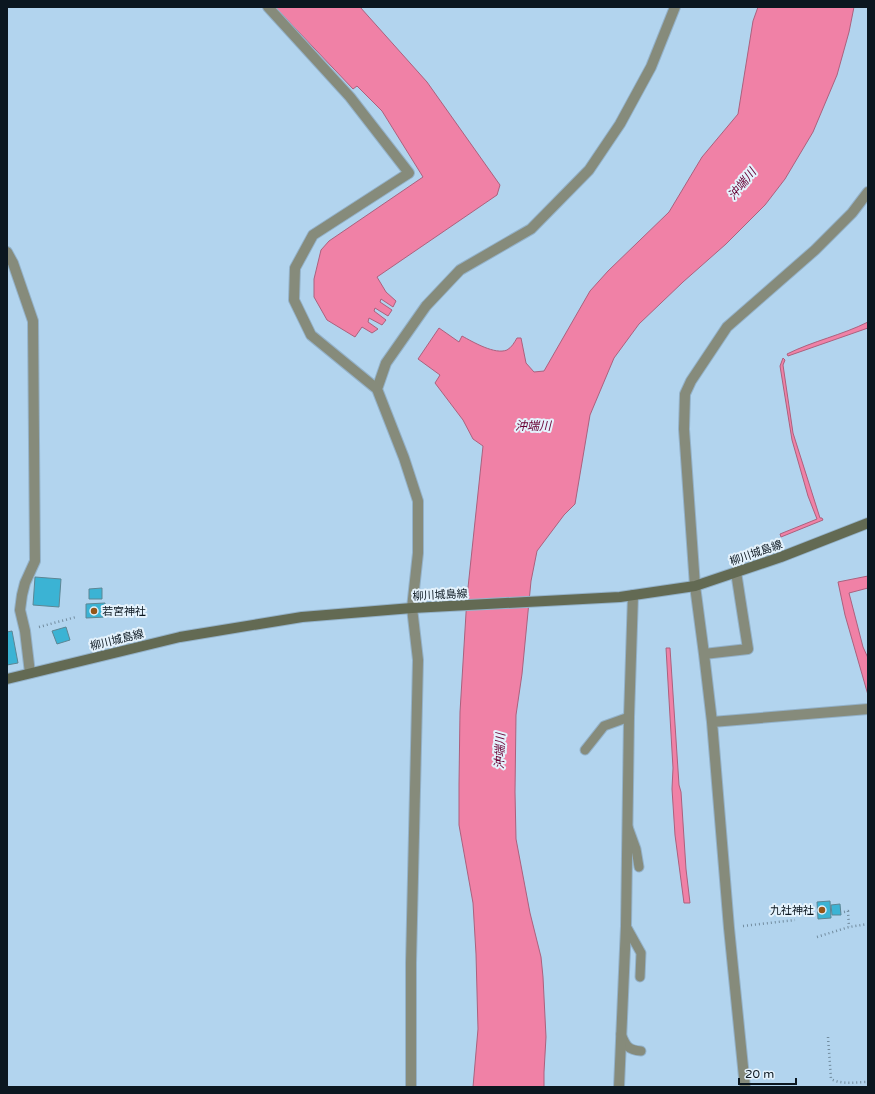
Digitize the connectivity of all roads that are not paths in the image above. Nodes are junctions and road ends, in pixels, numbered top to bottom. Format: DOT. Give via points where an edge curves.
graph roads {
  1 [pos="268,7"];
  2 [pos="675,7"];
  3 [pos="868,192"];
  4 [pos="7,252"];
  5 [pos="377,389"];
  6 [pos="868,522"];
  7 [pos="736,572"];
  8 [pos="696,586"];
  9 [pos="633,595"];
  10 [pos="412,608"];
  11 [pos="704,654"];
  12 [pos="30,673"];
  13 [pos="7,679"];
  14 [pos="868,709"];
  15 [pos="629,717"];
  16 [pos="712,722"];
  17 [pos="585,750"];
  18 [pos="628,826"];
  19 [pos="639,866"];
  20 [pos="626,926"];
  21 [pos="640,977"];
  22 [pos="621,1033"];
  23 [pos="641,1051"];
  24 [pos="411,1087"];
  25 [pos="619,1087"];
  26 [pos="746,1087"];
  1 -- 5 [label="street" via="350,97 409,173 313,235 295,268 294,300 311,335"];
  2 -- 5 [label="street" via="651,68 620,124 589,170 531,229 460,270 426,306 386,363"];
  3 -- 8 [label="street" via="852,213 815,250 728,327 685,394 684,429"];
  4 -- 12 [label="street" via="33,321 35,562 25,583 20,610"];
  5 -- 10 [label="street" via="418,501 418,553"];
  6 -- 7 [label="main road, 柳川城島線" via="781,558"];
  7 -- 8 [label="main road, 柳川城島線"];
  7 -- 11 [label="street" via="748,649"];
  8 -- 9 [label="main road, 柳川城島線"];
  8 -- 11 [label="street"];
  9 -- 10 [label="main road, 柳川城島線"];
  9 -- 15 [label="street"];
  10 -- 12 [label="main road, 柳川城島線" via="302,617 180,637"];
  10 -- 24 [label="street" via="418,660 411,963"];
  11 -- 16 [label="street"];
  12 -- 13 [label="main road, 柳川城島線"];
  14 -- 16 [label="street"];
  15 -- 17 [label="lane" via="604,726"];
  15 -- 18 [label="street"];
  16 -- 26 [label="street" via="729,928"];
  18 -- 19 [label="lane"];
  18 -- 20 [label="street"];
  20 -- 21 [label="lane" via="641,953"];
  20 -- 22 [label="street"];
  22 -- 23 [label="lane" via="625,1044"];
  22 -- 25 [label="street"];
}
